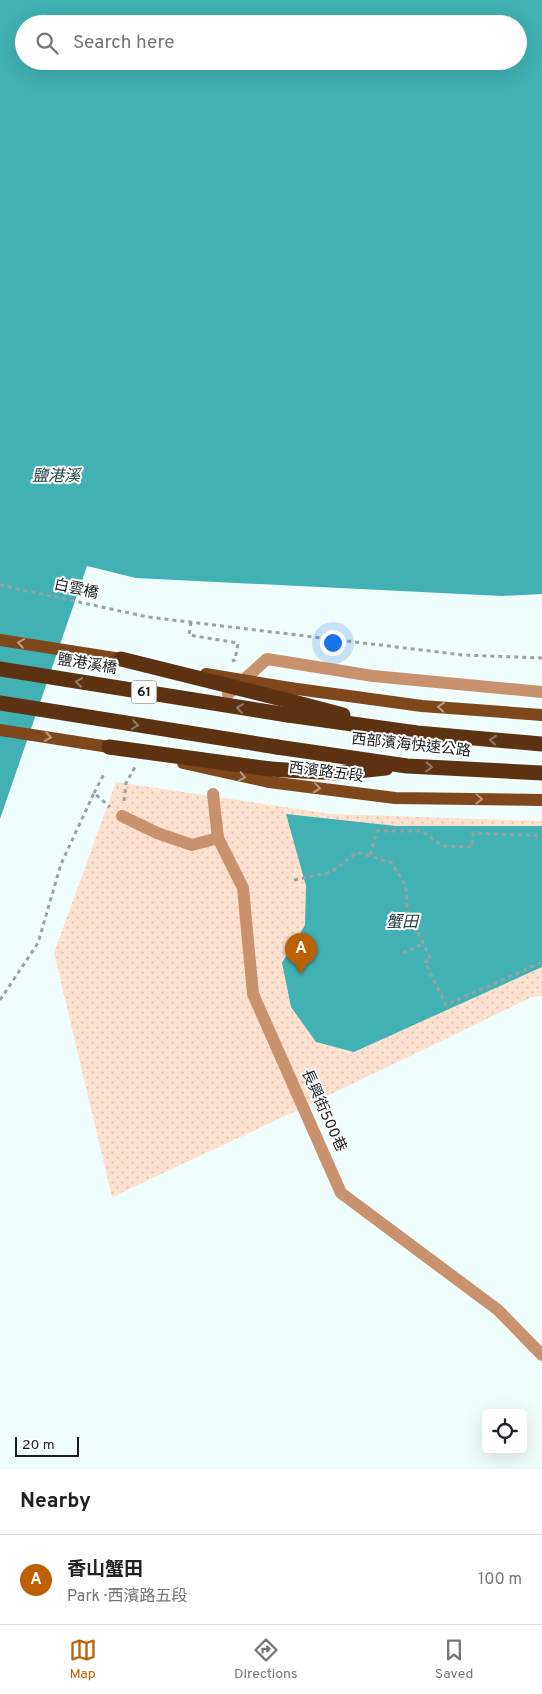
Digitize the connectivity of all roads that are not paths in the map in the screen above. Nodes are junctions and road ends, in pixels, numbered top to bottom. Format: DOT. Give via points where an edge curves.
graph roads {
  1 [pos="0,640"];
  2 [pos="121,659"];
  3 [pos="0,669"];
  4 [pos="542,692"];
  5 [pos="228,694"];
  6 [pos="289,702"];
  7 [pos="0,703"];
  8 [pos="542,715"];
  9 [pos="0,730"];
  10 [pos="542,744"];
  11 [pos="109,747"];
  12 [pos="407,766"];
  13 [pos="542,774"];
  14 [pos="270,776"];
  15 [pos="213,794"];
  16 [pos="542,800"];
  17 [pos="122,816"];
  18 [pos="218,838"];
  19 [pos="542,1356"];
  2 -- 1 [label="main road, 鹽港溪橋, one-way"];
  2 -- 6 [label="highway, bridge"];
  6 -- 3 [label="highway, 鹽港溪橋 / 61, one-way, bridge"];
  4 -- 5 [label="lane" via="374,676 267,659"];
  8 -- 6 [label="main road, 61, one-way" via="422,706"];
  10 -- 6 [label="highway, 西部濱海快速公路 / 61, one-way" via="417,733"];
  7 -- 12 [label="highway, 西部濱海快速公路 / 61, one-way, bridge"];
  9 -- 11 [label="main road, one-way"];
  11 -- 14 [label="highway, one-way, bridge"];
  12 -- 13 [label="highway, 西部濱海快速公路 / 61, one-way"];
  12 -- 14 [label="highway"];
  14 -- 16 [label="main road, 西濱路五段, one-way" via="395,798"];
  15 -- 18 [label="lane, 長興街500巷"];
  17 -- 18 [label="lane" via="156,833 192,845"];
  18 -- 19 [label="lane, 長興街500巷" via="243,888 253,994 341,1193 498,1310"];
}
